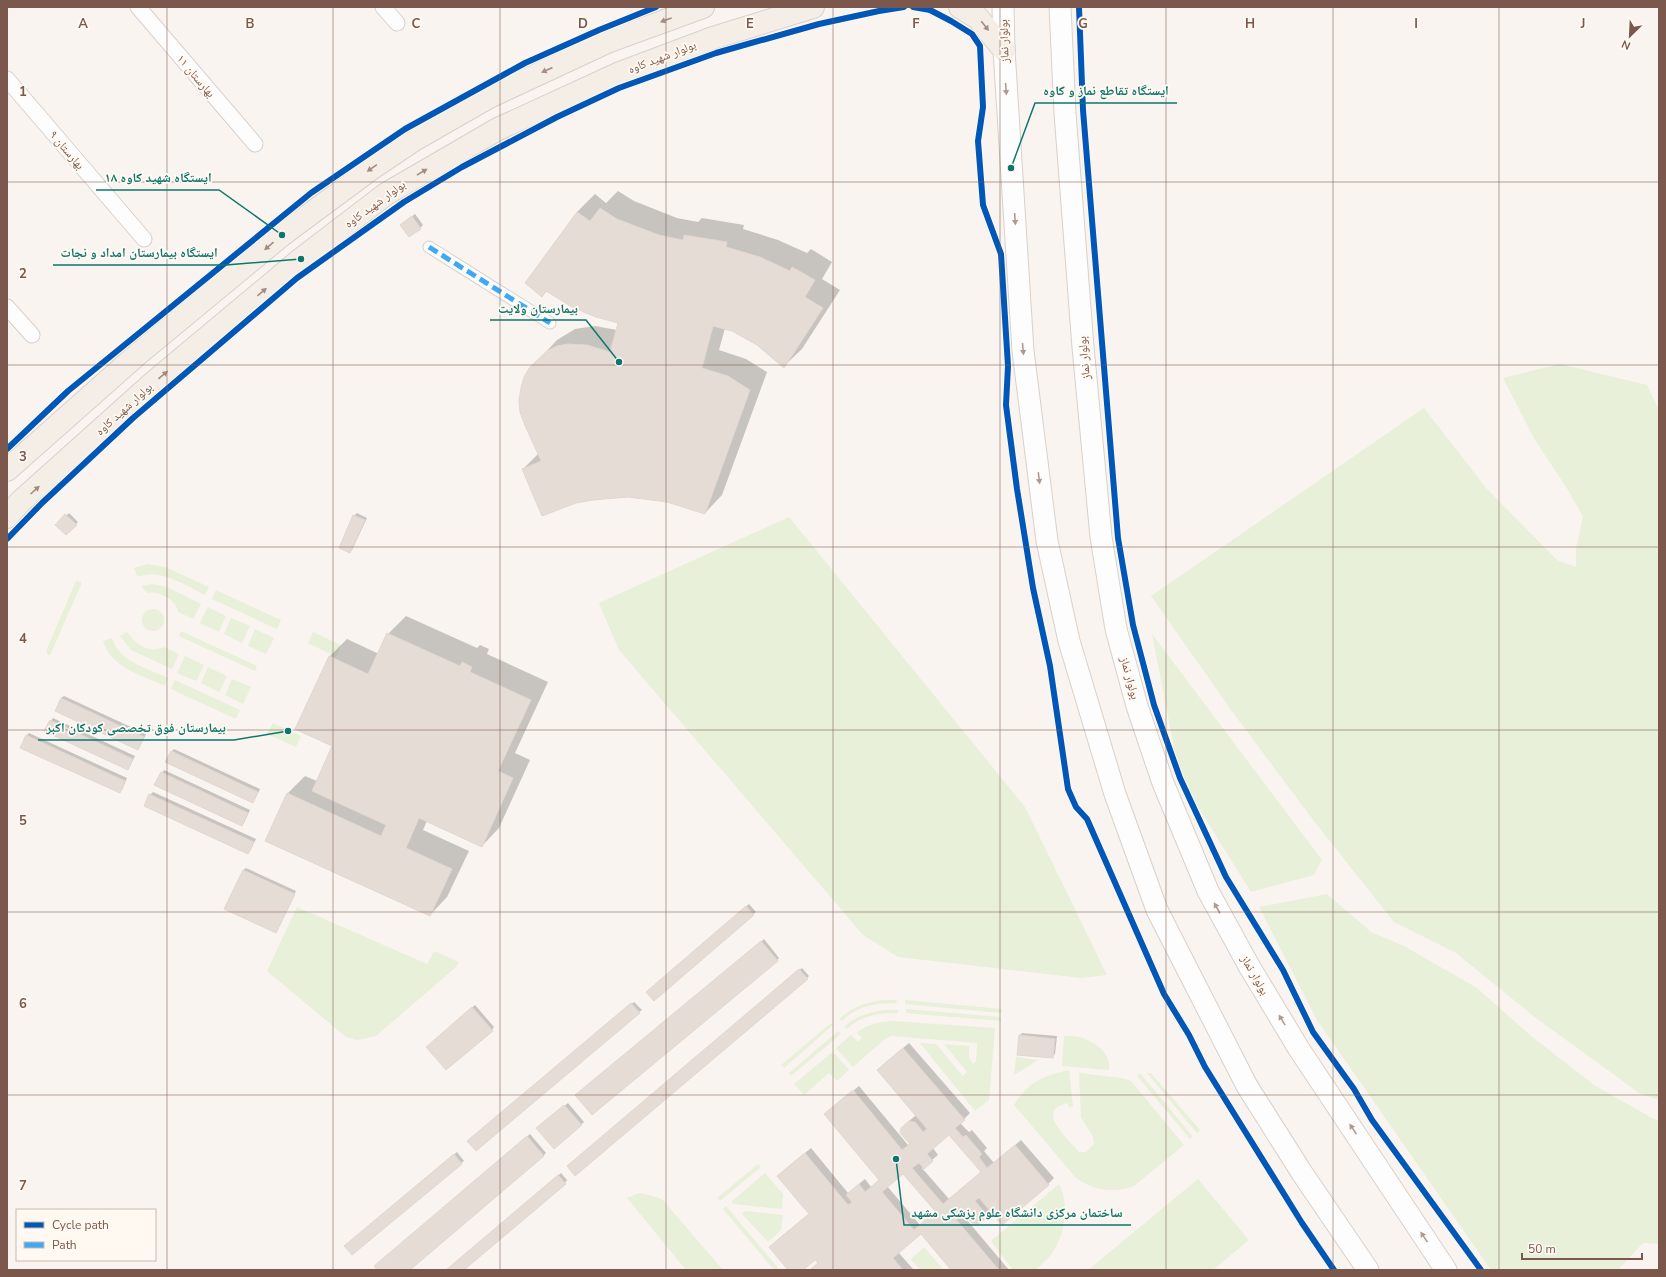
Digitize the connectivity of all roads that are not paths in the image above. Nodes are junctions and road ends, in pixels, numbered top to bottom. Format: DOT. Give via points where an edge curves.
graph roads {
  1 [pos="138,7"];
  2 [pos="383,7"];
  3 [pos="703,7"];
  4 [pos="813,7"];
  5 [pos="960,7"];
  6 [pos="1003,7"];
  7 [pos="1060,7"];
  8 [pos="397,23"];
  9 [pos="1004,50"];
  10 [pos="7,79"];
  11 [pos="255,144"];
  12 [pos="144,239"];
  13 [pos="429,247"];
  14 [pos="7,307"];
  15 [pos="550,323"];
  16 [pos="32,335"];
  17 [pos="7,470"];
  18 [pos="7,517"];
  19 [pos="1368,1270"];
  20 [pos="1446,1270"];
  1 -- 11 [label="street, بهارستان ۱۱"];
  2 -- 8 [label="street"];
  3 -- 17 [label="main road, one-way" via="593,49 488,97 408,144 282,235 138,354"];
  18 -- 4 [label="main road, بولوار شهید کاوه, one-way" via="20,502 155,381 301,259 386,194 498,129 620,73 713,38"];
  5 -- 9 [label="main road, one-way" via="978,18"];
  6 -- 9 [label="main road, بولوار نماز"];
  20 -- 7 [label="main road, بولوار نماز, one-way" via="1299,1049 1249,966 1208,891 1162,783 1137,706 1116,629 1101,537 1083,347 1065,114"];
  9 -- 19 [label="main road, بولوار نماز, one-way" via="1023,351 1047,541 1069,641 1115,794 1157,910 1247,1086 1302,1174"];
  10 -- 12 [label="street, بهارستان ۹"];
  13 -- 15 [label="street"];
  14 -- 16 [label="street"];
}
